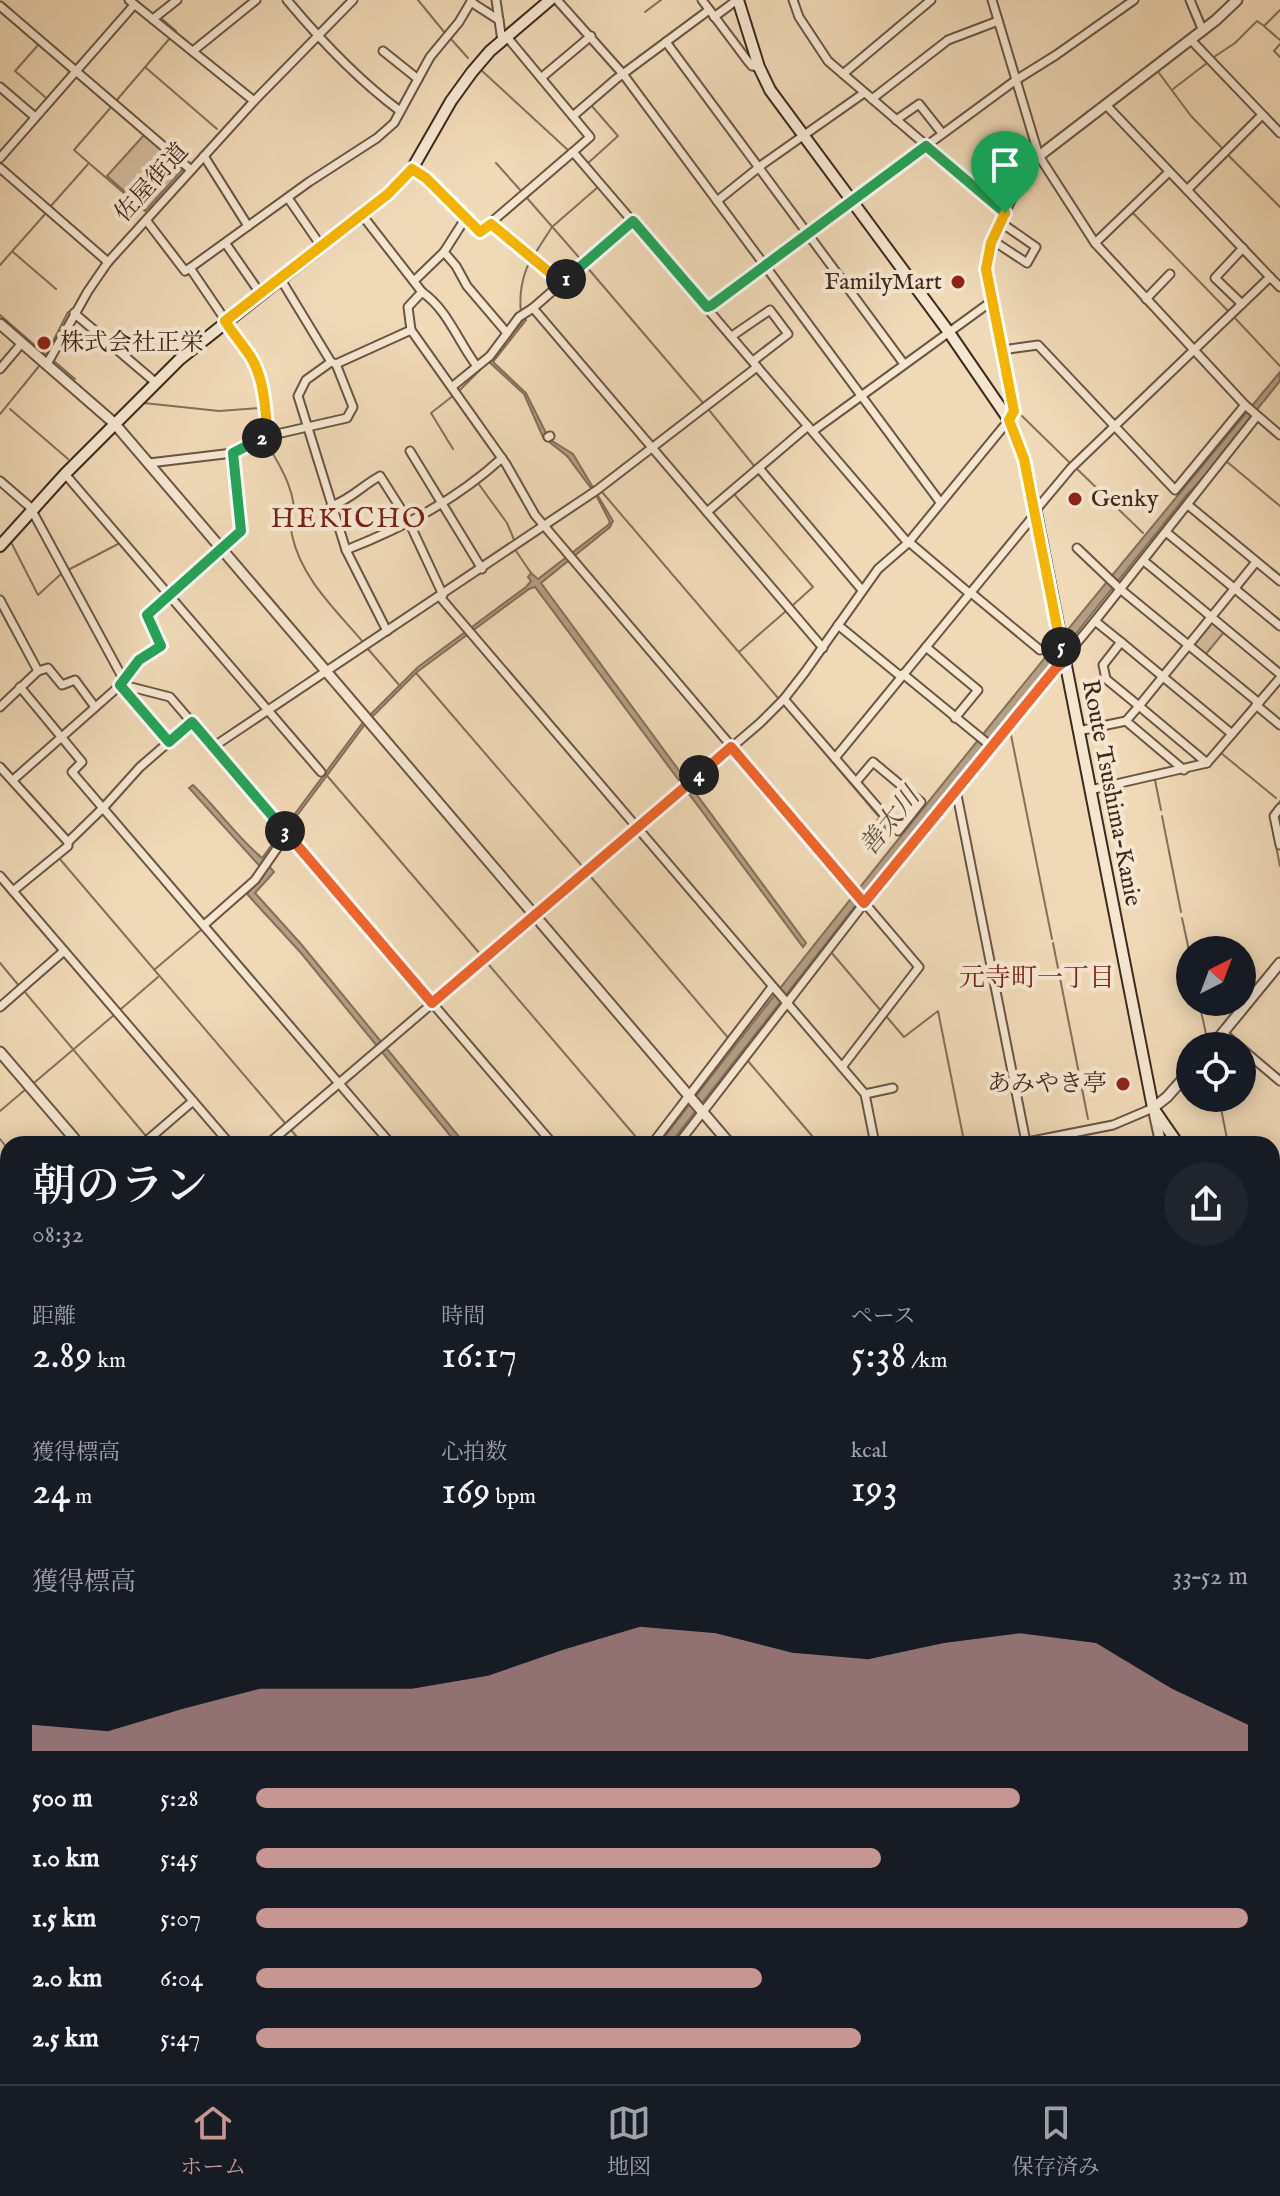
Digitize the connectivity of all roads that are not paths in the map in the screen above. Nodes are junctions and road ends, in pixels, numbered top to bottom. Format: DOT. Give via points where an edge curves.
graph roads {
  1 [pos="177,0"];
  2 [pos="256,0"];
  3 [pos="287,0"];
  4 [pos="353,0"];
  5 [pos="496,0"];
  6 [pos="550,0"];
  7 [pos="557,0"];
  8 [pos="702,0"];
  9 [pos="737,0"];
  10 [pos="793,0"];
  11 [pos="931,0"];
  12 [pos="992,0"];
  13 [pos="1134,0"];
  14 [pos="1190,0"];
  15 [pos="1237,0"];
  16 [pos="471,1"];
  17 [pos="132,2"];
  18 [pos="0,6"];
  19 [pos="711,13"];
  20 [pos="153,19"];
  21 [pos="499,20"];
  22 [pos="998,21"];
  23 [pos="1203,31"];
  24 [pos="316,35"];
  25 [pos="591,36"];
  26 [pos="505,39"];
  27 [pos="1191,40"];
  28 [pos="666,42"];
  29 [pos="193,51"];
  30 [pos="383,51"];
  31 [pos="759,67"];
  32 [pos="75,70"];
  33 [pos="623,74"];
  34 [pos="843,74"];
  35 [pos="541,78"];
  36 [pos="418,79"];
  37 [pos="1016,80"];
  38 [pos="0,87"];
  39 [pos="864,93"];
  40 [pos="872,99"];
  41 [pos="254,101"];
  42 [pos="1106,105"];
  43 [pos="400,111"];
  44 [pos="1262,115"];
  45 [pos="573,116"];
  46 [pos="35,117"];
  47 [pos="896,120"];
  48 [pos="942,133"];
  49 [pos="1280,133"];
  50 [pos="804,136"];
  51 [pos="926,146"];
  52 [pos="573,152"];
  53 [pos="204,156"];
  54 [pos="1039,156"];
  55 [pos="0,158"];
  56 [pos="0,168"];
  57 [pos="760,168"];
  58 [pos="412,169"];
  59 [pos="191,170"];
  60 [pos="1169,172"];
  61 [pos="1187,190"];
  62 [pos="288,198"];
  63 [pos="717,201"];
  64 [pos="851,202"];
  65 [pos="1005,213"];
  66 [pos="362,215"];
  67 [pos="465,219"];
  68 [pos="146,220"];
  69 [pos="633,221"];
  70 [pos="1000,222"];
  71 [pos="491,224"];
  72 [pos="248,226"];
  73 [pos="808,234"];
  74 [pos="992,240"];
  75 [pos="1095,243"];
  76 [pos="226,244"];
  77 [pos="321,246"];
  78 [pos="1243,248"];
  79 [pos="444,252"];
  80 [pos="108,262"];
  81 [pos="765,266"];
  82 [pos="190,268"];
  83 [pos="1170,274"];
  84 [pos="1270,277"];
  85 [pos="280,278"];
  86 [pos="415,280"];
  87 [pos="561,282"];
  88 [pos="1280,287"];
  89 [pos="422,292"];
  90 [pos="260,293"];
  91 [pos="1146,299"];
  92 [pos="992,301"];
  93 [pos="1242,304"];
  94 [pos="707,307"];
  95 [pos="533,308"];
  96 [pos="74,313"];
  97 [pos="225,321"];
  98 [pos="0,324"];
  99 [pos="411,330"];
  100 [pos="948,331"];
  101 [pos="507,333"];
  102 [pos="732,336"];
  103 [pos="22,343"];
  104 [pos="1002,350"];
  105 [pos="1193,351"];
  106 [pos="333,363"];
  107 [pos="47,364"];
  108 [pos="755,364"];
  109 [pos="904,364"];
  110 [pos="476,365"];
  111 [pos="0,369"];
  112 [pos="155,382"];
  113 [pos="453,386"];
  114 [pos="861,396"];
  115 [pos="1247,407"];
  116 [pos="1256,416"];
  117 [pos="1009,420"];
  118 [pos="114,423"];
  119 [pos="307,426"];
  120 [pos="1115,427"];
  121 [pos="810,429"];
  122 [pos="1280,435"];
  123 [pos="268,436"];
  124 [pos="652,448"];
  125 [pos="410,451"];
  126 [pos="233,453"];
  127 [pos="502,458"];
  128 [pos="149,463"];
  129 [pos="759,468"];
  130 [pos="65,474"];
  131 [pos="0,481"];
  132 [pos="940,502"];
  133 [pos="444,504"];
  134 [pos="1188,505"];
  135 [pos="331,506"];
  136 [pos="32,511"];
  137 [pos="707,512"];
  138 [pos="1036,512"];
  139 [pos="408,523"];
  140 [pos="544,527"];
  141 [pos="1166,532"];
  142 [pos="909,542"];
  143 [pos="0,546"];
  144 [pos="1077,548"];
  145 [pos="222,550"];
  146 [pos="346,550"];
  147 [pos="1144,561"];
  148 [pos="1256,562"];
  149 [pos="482,569"];
  150 [pos="1280,581"];
  151 [pos="1119,588"];
  152 [pos="1235,588"];
  153 [pos="862,590"];
  154 [pos="970,593"];
  155 [pos="170,595"];
  156 [pos="441,596"];
  157 [pos="0,600"];
  158 [pos="1211,617"];
  159 [pos="1095,621"];
  160 [pos="838,625"];
  161 [pos="1280,626"];
  162 [pos="387,631"];
  163 [pos="1121,642"];
  164 [pos="1188,645"];
  165 [pos="926,647"];
  166 [pos="823,648"];
  167 [pos="1040,650"];
  168 [pos="1064,658"];
  169 [pos="38,671"];
  170 [pos="326,672"];
  171 [pos="903,674"];
  172 [pos="1163,676"];
  173 [pos="1280,676"];
  174 [pos="122,683"];
  175 [pos="20,687"];
  176 [pos="784,699"];
  177 [pos="1258,704"];
  178 [pos="1139,706"];
  179 [pos="0,707"];
  180 [pos="95,707"];
  181 [pos="268,710"];
  182 [pos="955,718"];
  183 [pos="1126,721"];
  184 [pos="192,722"];
  185 [pos="1280,725"];
  186 [pos="1078,731"];
  187 [pos="1232,734"];
  188 [pos="60,736"];
  189 [pos="169,742"];
  190 [pos="991,746"];
  191 [pos="213,747"];
  192 [pos="731,747"];
  193 [pos="835,758"];
  194 [pos="1207,763"];
  195 [pos="0,767"];
  196 [pos="1184,770"];
  197 [pos="321,772"];
  198 [pos="13,780"];
  199 [pos="856,782"];
  200 [pos="956,790"];
  201 [pos="1090,790"];
  202 [pos="104,807"];
  203 [pos="1280,808"];
  204 [pos="637,828"];
  205 [pos="285,830"];
  206 [pos="897,833"];
  207 [pos="68,842"];
  208 [pos="909,844"];
  209 [pos="1280,845"];
  210 [pos="0,876"];
  211 [pos="13,891"];
  212 [pos="863,902"];
  213 [pos="535,915"];
  214 [pos="204,925"];
  215 [pos="64,951"];
  216 [pos="1280,963"];
  217 [pos="773,988"];
  218 [pos="432,1003"];
  219 [pos="786,1003"];
  220 [pos="0,1007"];
  221 [pos="1224,1032"];
  222 [pos="0,1052"];
  223 [pos="1256,1061"];
  224 [pos="842,1067"];
  225 [pos="1280,1081"];
  226 [pos="339,1083"];
  227 [pos="1176,1087"];
  228 [pos="893,1088"];
  229 [pos="865,1094"];
  230 [pos="690,1096"];
  231 [pos="193,1101"];
  232 [pos="1153,1108"];
  233 [pos="702,1111"];
  234 [pos="72,1136"];
  235 [pos="152,1136"];
  236 [pos="223,1136"];
  237 [pos="277,1136"];
  238 [pos="384,1136"];
  239 [pos="546,1136"];
  240 [pos="658,1136"];
  241 [pos="684,1136"];
  242 [pos="723,1136"];
  243 [pos="873,1136"];
  244 [pos="1025,1136"];
  245 [pos="1057,1136"];
  246 [pos="1159,1136"];
  247 [pos="1172,1136"];
  1 -- 20 [label="street"];
  2 -- 29 [label="street"];
  3 -- 24 [label="street"];
  4 -- 24 [label="street, 佐屋街道"];
  5 -- 21 [label="street"];
  6 -- 26 [label="main road"];
  7 -- 25 [label="street"];
  8 -- 19 [label="street"];
  9 -- 19 [label="street"];
  9 -- 31 [label="main road, Route Tsushima-Kanie"];
  10 -- 34 [label="street" via="814,41"];
  11 -- 34 [label="street"];
  12 -- 22 [label="street"];
  13 -- 37 [label="street"];
  14 -- 23 [label="street"];
  15 -- 23 [label="street"];
  16 -- 21 [label="street"];
  16 -- 36 [label="street"];
  17 -- 20 [label="street"];
  17 -- 32 [label="street"];
  18 -- 32 [label="street"];
  19 -- 28 [label="street"];
  19 -- 31 [label="street" via="752,66"];
  20 -- 29 [label="street"];
  21 -- 26 [label="street"];
  22 -- 37 [label="street"];
  22 -- 40 [label="street" via="948,40"];
  23 -- 27 [label="street"];
  24 -- 41 [label="street, 佐屋街道"];
  24 -- 43 [label="street"];
  25 -- 33 [label="street"];
  25 -- 35 [label="street"];
  26 -- 35 [label="street"];
  26 -- 58 [label="main road" via="466,79"];
  27 -- 42 [label="street"];
  27 -- 44 [label="street"];
  28 -- 33 [label="street"];
  28 -- 57 [label="street"];
  29 -- 41 [label="street"];
  30 -- 36 [label="street"];
  31 -- 50 [label="main road, Route Tsushima-Kanie"];
  32 -- 46 [label="street"];
  32 -- 59 [label="street"];
  33 -- 45 [label="street"];
  33 -- 63 [label="street"];
  34 -- 39 [label="street"];
  35 -- 45 [label="street"];
  36 -- 43 [label="street"];
  37 -- 48 [label="street"];
  37 -- 54 [label="street"];
  38 -- 46 [label="street"];
  39 -- 40 [label="street"];
  39 -- 50 [label="street"];
  40 -- 47 [label="street"];
  41 -- 53 [label="street, 佐屋街道"];
  42 -- 54 [label="street"];
  42 -- 60 [label="street"];
  43 -- 62 [label="street" via="377,138"];
  44 -- 49 [label="street"];
  44 -- 61 [label="street"];
  45 -- 52 [label="street" via="590,137"];
  46 -- 55 [label="street"];
  47 -- 48 [label="street" via="919,104"];
  47 -- 51 [label="street"];
  48 -- 51 [label="street"];
  50 -- 57 [label="street"];
  50 -- 64 [label="main road, Route Tsushima-Kanie"];
  51 -- 64 [label="street"];
  51 -- 65 [label="street"];
  52 -- 69 [label="street"];
  52 -- 71 [label="street"];
  53 -- 59 [label="street, 佐屋街道"];
  53 -- 72 [label="street"];
  54 -- 65 [label="street" via="1029,163"];
  54 -- 75 [label="street"];
  56 -- 80 [label="street"];
  57 -- 63 [label="street"];
  57 -- 73 [label="street"];
  58 -- 66 [label="main road"];
  58 -- 67 [label="street"];
  59 -- 68 [label="street, 佐屋街道"];
  60 -- 61 [label="street"];
  60 -- 75 [label="street"];
  61 -- 78 [label="street"];
  62 -- 72 [label="street"];
  62 -- 77 [label="street"];
  63 -- 81 [label="street"];
  64 -- 73 [label="street"];
  64 -- 100 [label="main road, Route Tsushima-Kanie"];
  65 -- 70 [label="street"];
  66 -- 77 [label="main road"];
  66 -- 86 [label="street"];
  67 -- 71 [label="street" via="480,232"];
  67 -- 79 [label="street"];
  68 -- 80 [label="street, 佐屋街道"];
  68 -- 82 [label="street" via="185,271"];
  69 -- 87 [label="street"];
  69 -- 94 [label="street"];
  70 -- 74 [label="street"];
  70 -- 74 [label="street" via="1036,247 1027,263"];
  71 -- 87 [label="street"];
  72 -- 76 [label="street"];
  73 -- 81 [label="street"];
  73 -- 109 [label="street"];
  74 -- 92 [label="street" via="986,269"];
  75 -- 91 [label="street"];
  76 -- 82 [label="street"];
  76 -- 90 [label="street"];
  77 -- 85 [label="main road"];
  78 -- 84 [label="street"];
  78 -- 93 [label="street" via="1215,278"];
  79 -- 86 [label="street"];
  79 -- 101 [label="street"];
  80 -- 96 [label="street, 佐屋街道"];
  81 -- 94 [label="street"];
  81 -- 114 [label="street"];
  82 -- 97 [label="street"];
  83 -- 91 [label="street"];
  84 -- 88 [label="street"];
  84 -- 93 [label="street"];
  85 -- 90 [label="main road"];
  85 -- 106 [label="street"];
  86 -- 89 [label="street"];
  87 -- 95 [label="street"];
  89 -- 99 [label="street" via="408,307"];
  89 -- 110 [label="street" via="440,308"];
  90 -- 97 [label="main road"];
  91 -- 105 [label="street"];
  92 -- 100 [label="street"];
  92 -- 104 [label="street"];
  93 -- 105 [label="street"];
  94 -- 102 [label="street"];
  95 -- 101 [label="street"];
  95 -- 124 [label="street"];
  96 -- 107 [label="street, 佐屋街道"];
  96 -- 112 [label="street"];
  97 -- 112 [label="main road"];
  97 -- 123 [label="street" via="260,378"];
  98 -- 103 [label="street"];
  99 -- 106 [label="street"];
  99 -- 113 [label="street"];
  100 -- 109 [label="street"];
  100 -- 117 [label="main road, Route Tsushima-Kanie"];
  101 -- 110 [label="street" via="492,357"];
  102 -- 108 [label="street"];
  102 -- 108 [label="street" via="770,310 788,334"];
  103 -- 107 [label="street"];
  103 -- 111 [label="street"];
  104 -- 117 [label="street" via="1014,411"];
  104 -- 120 [label="street" via="1038,345"];
  105 -- 115 [label="street"];
  105 -- 120 [label="street"];
  106 -- 119 [label="street" via="306,380 298,396"];
  106 -- 119 [label="street" via="353,407 347,418"];
  107 -- 118 [label="street"];
  108 -- 121 [label="street"];
  108 -- 124 [label="street"];
  109 -- 114 [label="street"];
  110 -- 113 [label="street"];
  112 -- 118 [label="main road"];
  113 -- 127 [label="street"];
  114 -- 121 [label="street"];
  114 -- 132 [label="street"];
  115 -- 116 [label="street"];
  115 -- 120 [label="street" via="1175,490"];
  116 -- 122 [label="street"];
  116 -- 134 [label="street"];
  117 -- 132 [label="street"];
  117 -- 138 [label="main road, Route Tsushima-Kanie"];
  118 -- 128 [label="street"];
  118 -- 130 [label="main road"];
  119 -- 123 [label="street"];
  119 -- 135 [label="street"];
  120 -- 138 [label="street"];
  121 -- 129 [label="street"];
  121 -- 142 [label="street"];
  123 -- 126 [label="street"];
  124 -- 137 [label="street"];
  124 -- 140 [label="street"];
  125 -- 133 [label="street"];
  126 -- 128 [label="street"];
  126 -- 145 [label="street" via="241,531"];
  127 -- 133 [label="street"];
  127 -- 140 [label="street"];
  128 -- 145 [label="street"];
  129 -- 137 [label="street"];
  129 -- 153 [label="street"];
  130 -- 136 [label="main road"];
  130 -- 155 [label="street"];
  131 -- 136 [label="street"];
  132 -- 142 [label="street"];
  133 -- 139 [label="street"];
  133 -- 149 [label="street"];
  134 -- 141 [label="street"];
  134 -- 148 [label="street"];
  135 -- 139 [label="street" via="380,476"];
  135 -- 146 [label="street"];
  136 -- 143 [label="main road"];
  136 -- 174 [label="street"];
  137 -- 166 [label="street"];
  138 -- 154 [label="street"];
  138 -- 168 [label="main road, Route Tsushima-Kanie"];
  139 -- 146 [label="street"];
  139 -- 156 [label="street"];
  140 -- 149 [label="street"];
  140 -- 192 [label="street"];
  141 -- 147 [label="street"];
  141 -- 152 [label="street"];
  142 -- 153 [label="street"];
  142 -- 154 [label="street"];
  144 -- 151 [label="street"];
  145 -- 155 [label="street"];
  145 -- 170 [label="street"];
  146 -- 162 [label="street"];
  147 -- 151 [label="street"];
  147 -- 158 [label="street"];
  148 -- 150 [label="street"];
  148 -- 152 [label="street"];
  149 -- 156 [label="street"];
  151 -- 159 [label="street"];
  151 -- 164 [label="street"];
  152 -- 158 [label="street"];
  152 -- 161 [label="street"];
  153 -- 160 [label="street"];
  154 -- 165 [label="street"];
  154 -- 167 [label="street"];
  155 -- 174 [label="street" via="147,615 161,646 139,660"];
  155 -- 181 [label="street"];
  156 -- 162 [label="street"];
  156 -- 204 [label="street"];
  157 -- 169 [label="street"];
  158 -- 164 [label="street"];
  158 -- 173 [label="street"];
  159 -- 163 [label="street"];
  159 -- 168 [label="street"];
  160 -- 166 [label="street"];
  160 -- 171 [label="street"];
  162 -- 170 [label="street"];
  163 -- 172 [label="street"];
  163 -- 178 [label="street" via="1103,665 1106,679"];
  164 -- 172 [label="street"];
  164 -- 177 [label="street"];
  165 -- 171 [label="street"];
  165 -- 182 [label="street" via="978,690"];
  166 -- 176 [label="street"];
  168 -- 186 [label="main road, Route Tsushima-Kanie"];
  168 -- 190 [label="street"];
  169 -- 175 [label="street"];
  169 -- 180 [label="street" via="48,668 62,685 75,680"];
  170 -- 181 [label="street"];
  170 -- 213 [label="street"];
  171 -- 182 [label="street"];
  171 -- 193 [label="street"];
  172 -- 178 [label="street"];
  172 -- 187 [label="street"];
  173 -- 177 [label="street"];
  174 -- 180 [label="street"];
  174 -- 184 [label="street" via="170,697"];
  174 -- 189 [label="street"];
  175 -- 179 [label="street"];
  175 -- 188 [label="street"];
  176 -- 192 [label="street"];
  176 -- 193 [label="street"];
  177 -- 185 [label="street"];
  177 -- 187 [label="street"];
  178 -- 183 [label="street"];
  178 -- 194 [label="street"];
  180 -- 188 [label="street"];
  181 -- 191 [label="street"];
  181 -- 197 [label="street"];
  182 -- 190 [label="street"];
  183 -- 186 [label="street"];
  183 -- 196 [label="street"];
  184 -- 189 [label="street"];
  184 -- 191 [label="street"];
  186 -- 201 [label="main road, Route Tsushima-Kanie"];
  187 -- 194 [label="street"];
  188 -- 198 [label="street"];
  188 -- 202 [label="street" via="82,762 72,772"];
  189 -- 202 [label="street"];
  190 -- 200 [label="street"];
  191 -- 205 [label="street"];
  192 -- 204 [label="street"];
  192 -- 212 [label="street"];
  193 -- 199 [label="street"];
  194 -- 196 [label="street"];
  195 -- 198 [label="street"];
  196 -- 201 [label="street"];
  198 -- 207 [label="street"];
  199 -- 199 [label="street" via="898,831 921,802 873,762"];
  200 -- 208 [label="street"];
  200 -- 244 [label="street"];
  201 -- 232 [label="main road, Route Tsushima-Kanie"];
  202 -- 207 [label="street"];
  202 -- 214 [label="street"];
  203 -- 209 [label="street" via="1274,816"];
  204 -- 213 [label="street"];
  204 -- 217 [label="street"];
  205 -- 214 [label="street" via="255,880"];
  205 -- 218 [label="street"];
  206 -- 208 [label="street"];
  207 -- 211 [label="street"];
  208 -- 212 [label="street"];
  210 -- 211 [label="street"];
  211 -- 215 [label="street"];
  212 -- 219 [label="street"];
  212 -- 224 [label="street" via="919,967"];
  213 -- 218 [label="street"];
  213 -- 230 [label="street"];
  214 -- 226 [label="street"];
  215 -- 220 [label="street"];
  215 -- 231 [label="street"];
  216 -- 221 [label="street"];
  217 -- 219 [label="street"];
  217 -- 230 [label="street"];
  218 -- 226 [label="street"];
  218 -- 239 [label="street"];
  219 -- 224 [label="street"];
  219 -- 233 [label="street"];
  222 -- 234 [label="street"];
  223 -- 225 [label="street"];
  224 -- 229 [label="street"];
  226 -- 237 [label="street"];
  226 -- 238 [label="street"];
  227 -- 232 [label="street"];
  228 -- 229 [label="street"];
  229 -- 243 [label="street"];
  230 -- 233 [label="street"];
  230 -- 240 [label="street"];
  231 -- 235 [label="street"];
  231 -- 236 [label="street"];
  232 -- 245 [label="street" via="1113,1125"];
  232 -- 246 [label="street"];
  232 -- 247 [label="main road, Route Tsushima-Kanie"];
  233 -- 241 [label="street"];
  233 -- 242 [label="street"];
}
